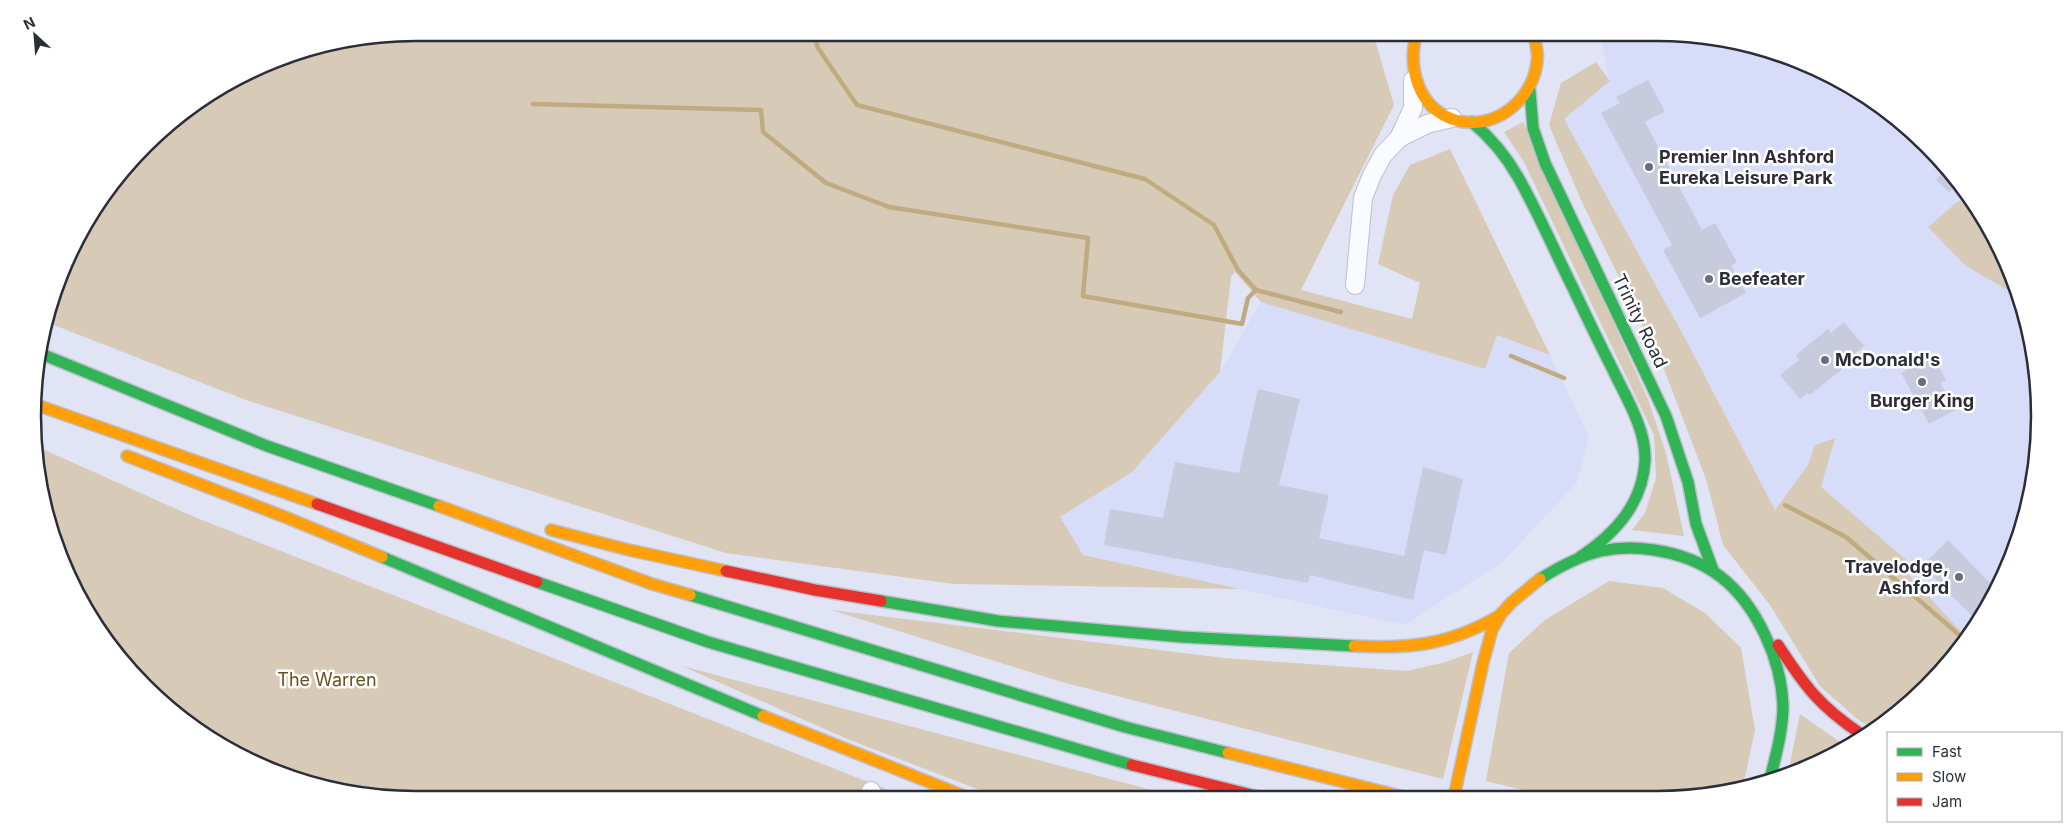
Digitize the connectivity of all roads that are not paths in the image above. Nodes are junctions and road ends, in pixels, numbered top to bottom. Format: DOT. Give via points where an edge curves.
graph roads {
  1 [pos="1407,41"];
  2 [pos="1414,41"];
  3 [pos="1536,41"];
  4 [pos="1412,49"];
  5 [pos="1413,74"];
  6 [pos="1530,91"];
  7 [pos="1452,118"];
  8 [pos="1472,122"];
  9 [pos="1399,138"];
  10 [pos="1355,285"];
  11 [pos="46,356"];
  12 [pos="41,407"];
  13 [pos="41,412"];
  14 [pos="86,435"];
  15 [pos="118,452"];
  16 [pos="429,502"];
  17 [pos="514,521"];
  18 [pos="542,528"];
  19 [pos="1580,557"];
  20 [pos="1713,570"];
  21 [pos="1499,616"];
  22 [pos="1762,627"];
  23 [pos="1858,732"];
  24 [pos="1771,772"];
  25 [pos="951,791"];
  26 [pos="1236,791"];
  27 [pos="1380,791"];
  28 [pos="1455,791"];
  1 -- 4 [label="main road, Trinity Road"];
  2 -- 4 [label="main road, Trinity Road"];
  3 -- 6 [label="main road, Trinity Road" via="1538,68"];
  4 -- 5 [label="main road, Trinity Road"];
  5 -- 7 [label="main road, Trinity Road" via="1424,97"];
  5 -- 9 [label="street" via="1413,108"];
  6 -- 8 [label="main road, Trinity Road" via="1515,108 1498,118"];
  6 -- 20 [label="main road, Trinity Road" via="1533,128 1545,163 1666,416 1688,482 1696,524"];
  7 -- 8 [label="main road, Trinity Road"];
  7 -- 9 [label="street" via="1427,124"];
  8 -- 19 [label="main road, Trinity Road" via="1490,137 1518,176 1627,398 1642,441 1644,470 1633,504 1606,538"];
  9 -- 10 [label="street" via="1383,155 1363,198"];
  11 -- 16 [label="main road" via="267,446"];
  12 -- 26 [label="main road" via="708,642 1118,762"];
  13 -- 14 [label="main road"];
  15 -- 25 [label="main road" via="285,517 710,696"];
  16 -- 17 [label="main road"];
  16 -- 27 [label="main road" via="652,584 856,647 1125,727"];
  18 -- 21 [label="main road" via="815,590 998,621 1182,637 1388,648 1420,647 1453,640 1475,632"];
  19 -- 20 [label="main road" via="1616,548 1638,548 1691,558"];
  19 -- 21 [label="main road" via="1535,584"];
  20 -- 22 [label="main road" via="1734,589"];
  21 -- 28 [label="main road" via="1482,667"];
  22 -- 23 [label="main road" via="1778,645 1802,683 1834,716"];
  22 -- 24 [label="main road" via="1778,672 1782,696 1782,720"];
}
